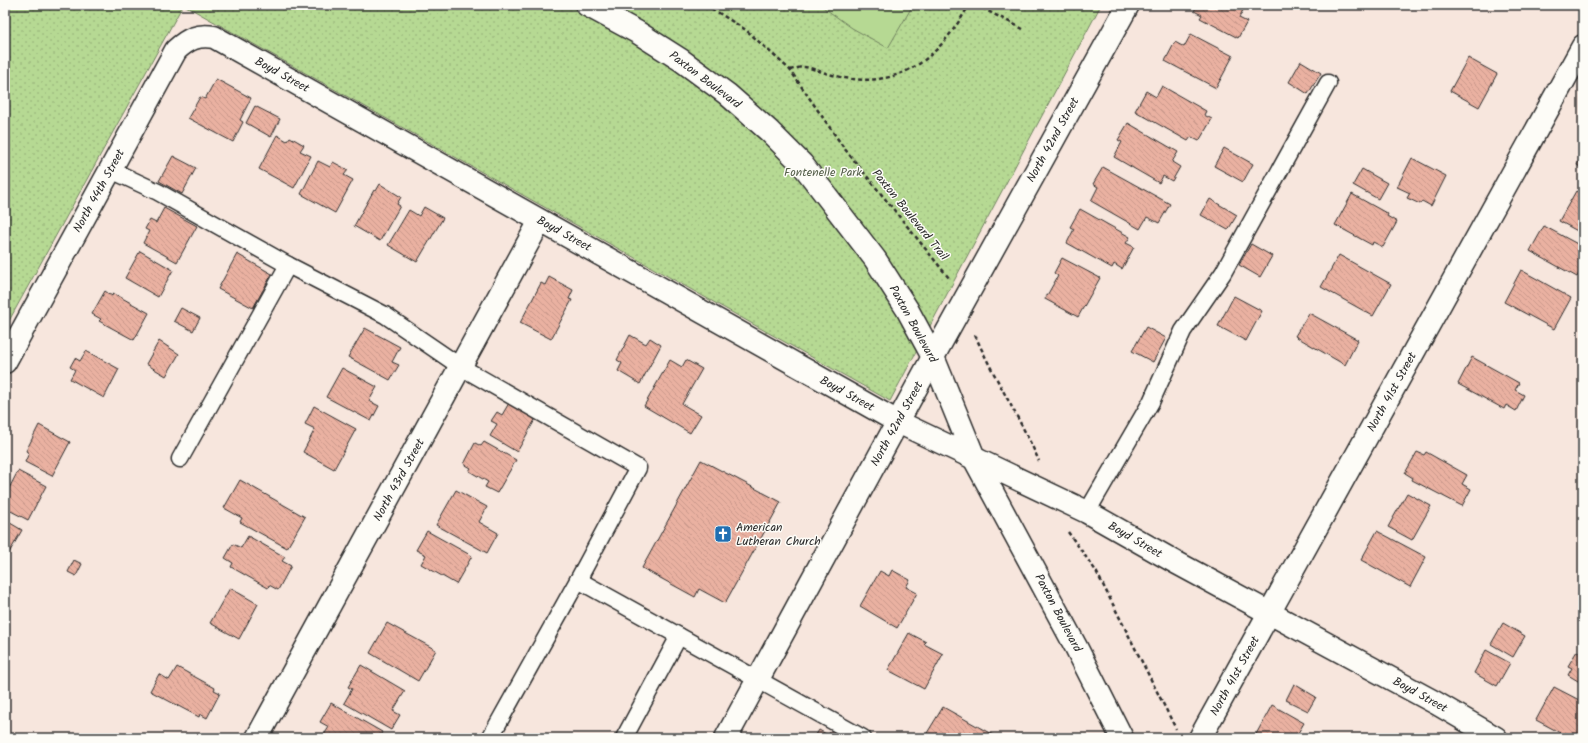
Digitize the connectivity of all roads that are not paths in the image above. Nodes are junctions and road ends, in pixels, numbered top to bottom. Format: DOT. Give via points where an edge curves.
graph roads {
  1 [pos="587,5"];
  2 [pos="1128,5"];
  3 [pos="205,35"];
  4 [pos="1583,46"];
  5 [pos="1328,83"];
  6 [pos="111,170"];
  7 [pos="540,221"];
  8 [pos="288,265"];
  9 [pos="933,357"];
  10 [pos="5,362"];
  11 [pos="461,367"];
  12 [pos="898,422"];
  13 [pos="180,459"];
  14 [pos="975,460"];
  15 [pos="1087,512"];
  16 [pos="578,580"];
  17 [pos="1270,613"];
  18 [pos="680,636"];
  19 [pos="758,680"];
  20 [pos="256,738"];
  21 [pos="490,738"];
  22 [pos="624,738"];
  23 [pos="726,738"];
  24 [pos="863,738"];
  25 [pos="1122,738"];
  26 [pos="1200,738"];
  27 [pos="1496,738"];
  1 -- 9 [label="street, Paxton Boulevard" via="637,32 680,60 728,94 769,131 796,159 875,259 908,309"];
  2 -- 9 [label="street, North 42nd Street"];
  3 -- 6 [label="street, North 44th Street" via="187,40 176,50"];
  3 -- 7 [label="street, Boyd Street" via="214,37"];
  4 -- 17 [label="street, North 41st Street"];
  5 -- 15 [label="lane" via="1223,273 1183,331 1151,402"];
  6 -- 8 [label="lane" via="158,192"];
  6 -- 10 [label="street, North 44th Street"];
  7 -- 11 [label="street, North 43rd Street"];
  7 -- 12 [label="street, Boyd Street"];
  8 -- 11 [label="lane" via="385,315"];
  8 -- 13 [label="lane"];
  9 -- 12 [label="street, North 42nd Street"];
  9 -- 14 [label="street, Paxton Boulevard"];
  11 -- 16 [label="lane" via="638,468"];
  11 -- 20 [label="street, North 43rd Street"];
  12 -- 14 [label="street, Boyd Street"];
  12 -- 19 [label="street, North 42nd Street"];
  14 -- 15 [label="street, Boyd Street"];
  14 -- 25 [label="street, Paxton Boulevard"];
  15 -- 17 [label="street, Boyd Street"];
  16 -- 18 [label="lane"];
  16 -- 21 [label="lane"];
  17 -- 26 [label="street, North 41st Street"];
  17 -- 27 [label="street, Boyd Street"];
  18 -- 19 [label="lane"];
  18 -- 22 [label="lane"];
  19 -- 23 [label="street, North 42nd Street"];
  19 -- 24 [label="lane"];
}
